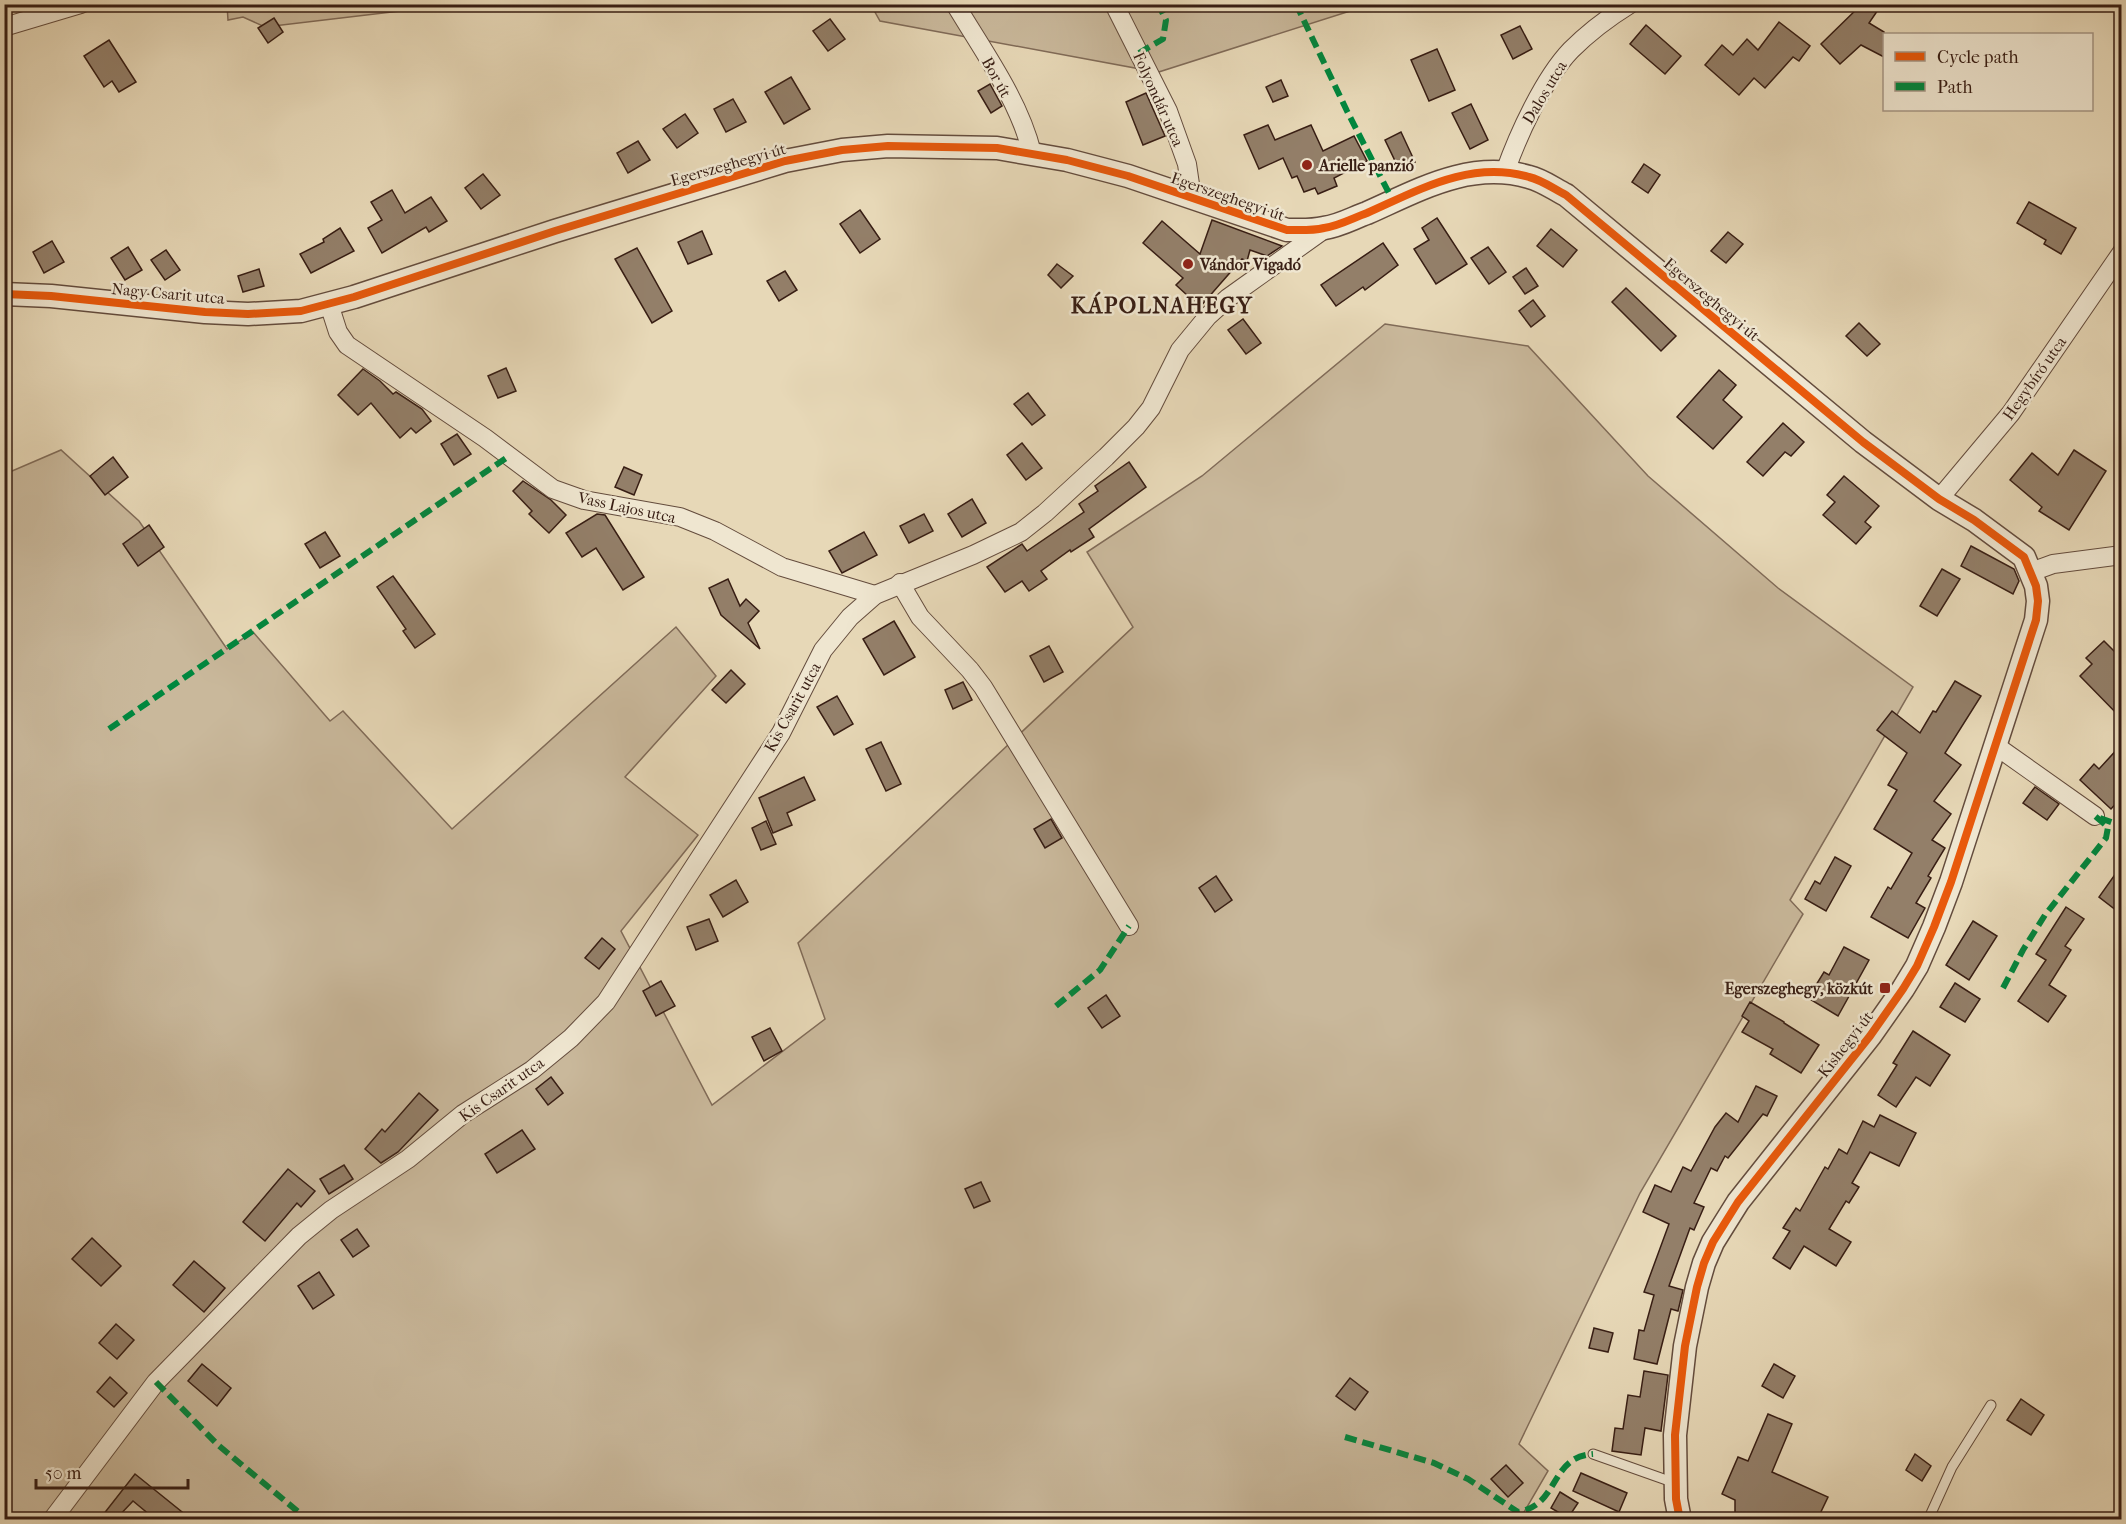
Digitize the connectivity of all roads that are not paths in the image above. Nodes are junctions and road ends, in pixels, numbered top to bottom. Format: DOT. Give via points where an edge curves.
graph roads {
  1 [pos="81,4"];
  2 [pos="954,4"];
  3 [pos="1114,4"];
  4 [pos="1630,4"];
  5 [pos="4,27"];
  6 [pos="1032,153"];
  7 [pos="1505,171"];
  8 [pos="1192,198"];
  9 [pos="1326,228"];
  10 [pos="2121,252"];
  11 [pos="4,294"];
  12 [pos="328,304"];
  13 [pos="1939,499"];
  14 [pos="2121,555"];
  15 [pos="2031,572"];
  16 [pos="900,583"];
  17 [pos="875,595"];
  18 [pos="1996,746"];
  19 [pos="2095,816"];
  20 [pos="1129,926"];
  21 [pos="1991,1405"];
  22 [pos="1593,1454"];
  23 [pos="1676,1484"];
  24 [pos="52,1520"];
  25 [pos="1680,1520"];
  26 [pos="1928,1520"];
  1 -- 5 [label="street"];
  2 -- 6 [label="street, Bor út" via="1026,129"];
  3 -- 8 [label="street, Folyondár utca" via="1168,111 1187,164"];
  4 -- 7 [label="street, Dalos utca" via="1607,18 1555,70 1517,138"];
  6 -- 8 [label="street, Egerszeghegyi út" via="1102,168"];
  6 -- 12 [label="street, Egerszeghegyi út" via="888,146 785,161"];
  7 -- 9 [label="street, Egerszeghegyi út" via="1468,173 1442,180"];
  7 -- 13 [label="street, Egerszeghegyi út" via="1531,177 1566,195 1804,395"];
  8 -- 9 [label="street, Egerszeghegyi út" via="1287,230"];
  9 -- 16 [label="street, Egerszeghegyi út" via="1208,316 1180,350 1151,408 1136,427 1045,513 1021,532"];
  10 -- 13 [label="street, Hegybíró utca" via="2010,413"];
  11 -- 12 [label="street, Nagy Csarit utca" via="248,314"];
  12 -- 17 [label="street, Vass Lajos utca" via="347,345 553,489 584,500 680,517 782,567"];
  13 -- 15 [label="street, Egerszeghegyi út" via="2012,547 2024,557"];
  14 -- 15 [label="street" via="2053,564"];
  15 -- 18 [label="street, Kishegyi út" via="2038,601 2036,620"];
  16 -- 17 [label="street, Egerszeghegyi út"];
  16 -- 20 [label="street" via="920,617 983,687"];
  17 -- 24 [label="street, Kis Csarit utca" via="850,617 823,650 781,733 606,1002 571,1038 531,1070 463,1114 408,1159 299,1236 156,1382"];
  18 -- 19 [label="street"];
  18 -- 23 [label="street, Kishegyi út" via="1934,927 1903,989 1754,1181 1713,1242 1697,1287 1686,1346 1675,1435"];
  21 -- 26 [label="lane" via="1952,1467"];
  22 -- 23 [label="lane"];
  23 -- 25 [label="street, Kishegyi út"];
}
